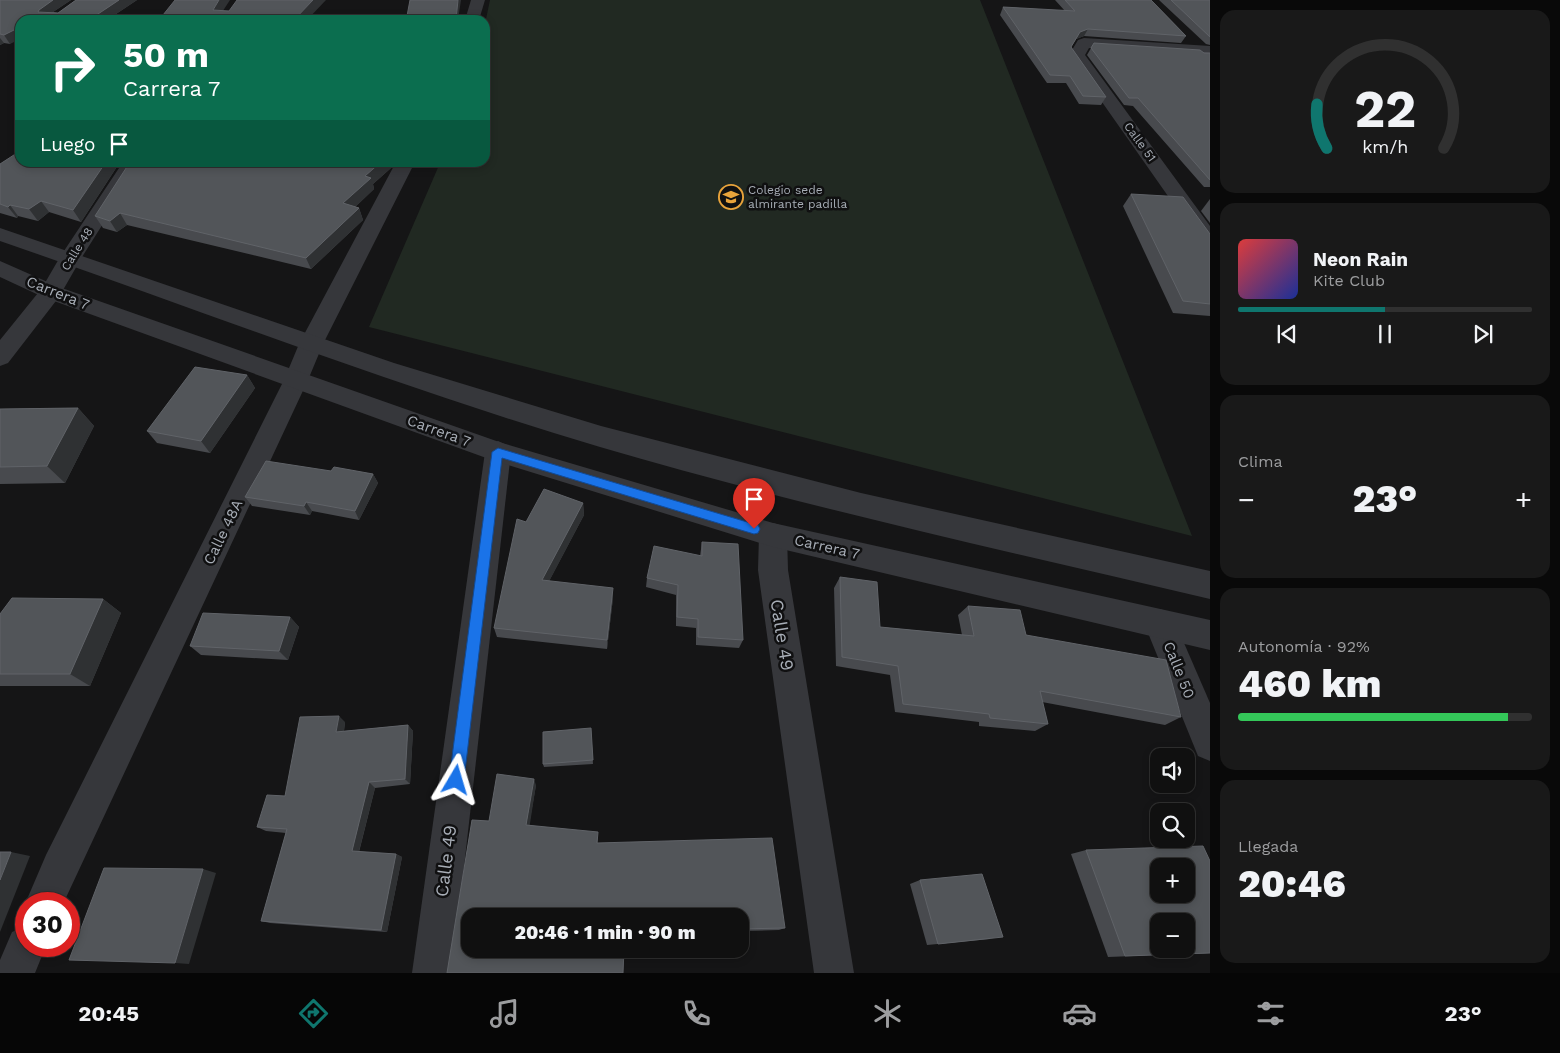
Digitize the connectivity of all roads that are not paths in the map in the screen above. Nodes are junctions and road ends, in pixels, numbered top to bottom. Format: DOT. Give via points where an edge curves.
graph roads {
  1 [pos="478,0"];
  2 [pos="474,15"];
  3 [pos="1181,31"];
  4 [pos="1207,54"];
  5 [pos="130,167"];
  6 [pos="403,167"];
  7 [pos="0,234"];
  8 [pos="1210,240"];
  9 [pos="71,258"];
  10 [pos="0,268"];
  11 [pos="51,292"];
  12 [pos="310,344"];
  13 [pos="0,357"];
  14 [pos="296,380"];
  15 [pos="498,452"];
  16 [pos="773,535"];
  17 [pos="1210,585"];
  18 [pos="1160,623"];
  19 [pos="1210,635"];
  20 [pos="1210,744"];
  21 [pos="49,892"];
  22 [pos="22,957"];
  23 [pos="15,973"];
  24 [pos="432,973"];
  25 [pos="834,973"];
  1 -- 2 [label="street"];
  3 -- 4 [label="street"];
  4 -- 8 [label="street, Calle 51" via="1084,43 1077,55"];
  5 -- 9 [label="street, Calle 48"];
  6 -- 12 [label="street, Calle 48A"];
  7 -- 9 [label="street"];
  9 -- 11 [label="street, Calle 48"];
  9 -- 12 [label="street"];
  10 -- 11 [label="street, Carrera 7"];
  11 -- 13 [label="street, Calle 48"];
  11 -- 14 [label="street, Carrera 7"];
  12 -- 14 [label="street, Calle 48A"];
  12 -- 17 [label="street" via="516,412 771,484"];
  14 -- 15 [label="street, Carrera 7"];
  14 -- 21 [label="street, Calle 48A"];
  15 -- 16 [label="street, Carrera 7"];
  15 -- 24 [label="street, Calle 49"];
  16 -- 18 [label="street, Carrera 7"];
  16 -- 25 [label="street, Calle 49" via="773,570"];
  18 -- 19 [label="street, Carrera 7"];
  18 -- 20 [label="street, Calle 50"];
  22 -- 23 [label="street"];
}
